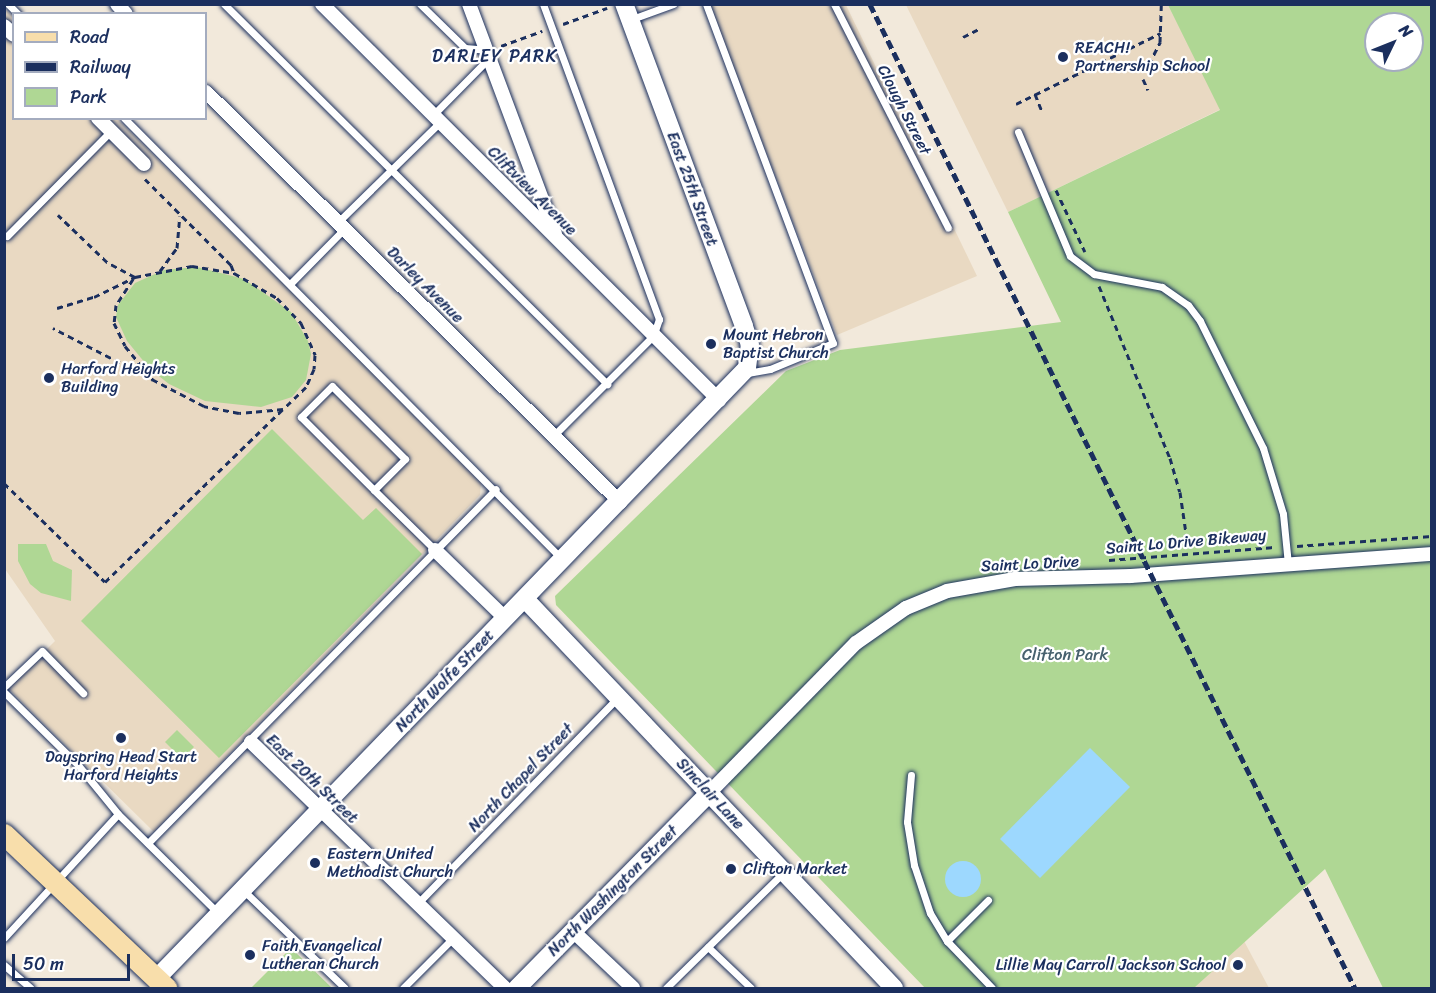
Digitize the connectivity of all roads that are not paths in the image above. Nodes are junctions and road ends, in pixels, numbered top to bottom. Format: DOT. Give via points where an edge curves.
graph roads {
  1 [pos="224,4"];
  2 [pos="322,4"];
  3 [pos="420,4"];
  4 [pos="469,4"];
  5 [pos="543,4"];
  6 [pos="673,4"];
  7 [pos="706,4"];
  8 [pos="834,4"];
  9 [pos="627,12"];
  10 [pos="488,54"];
  11 [pos="207,93"];
  12 [pos="436,118"];
  13 [pos="100,120"];
  14 [pos="126,120"];
  15 [pos="111,131"];
  16 [pos="1018,132"];
  17 [pos="143,170"];
  18 [pos="391,170"];
  19 [pos="341,225"];
  20 [pos="948,228"];
  21 [pos="7,236"];
  22 [pos="557,239"];
  23 [pos="290,284"];
  24 [pos="653,336"];
  25 [pos="744,374"];
  26 [pos="607,384"];
  27 [pos="718,400"];
  28 [pos="553,436"];
  29 [pos="496,489"];
  30 [pos="374,490"];
  31 [pos="620,502"];
  32 [pos="435,550"];
  33 [pos="557,554"];
  34 [pos="1431,554"];
  35 [pos="1288,564"];
  36 [pos="525,599"];
  37 [pos="506,619"];
  38 [pos="4,687"];
  39 [pos="4,692"];
  40 [pos="83,693"];
  41 [pos="618,697"];
  42 [pos="251,742"];
  43 [pos="911,775"];
  44 [pos="709,793"];
  45 [pos="320,810"];
  46 [pos="118,814"];
  47 [pos="4,834"];
  48 [pos="148,843"];
  49 [pos="784,872"];
  50 [pos="55,882"];
  51 [pos="243,890"];
  52 [pos="988,900"];
  53 [pos="417,904"];
  54 [pos="219,914"];
  55 [pos="573,931"];
  56 [pos="4,938"];
  57 [pos="453,938"];
  58 [pos="947,941"];
  59 [pos="708,947"];
  60 [pos="4,965"];
  61 [pos="156,985"];
  62 [pos="30,988"];
  63 [pos="345,988"];
  64 [pos="403,988"];
  65 [pos="505,988"];
  66 [pos="518,988"];
  67 [pos="633,988"];
  68 [pos="666,988"];
  69 [pos="751,988"];
  70 [pos="894,988"];
  71 [pos="992,988"];
  1 -- 18 [label="lane"];
  2 -- 12 [label="street, Cliftview Avenue"];
  3 -- 10 [label="lane" via="465,48"];
  4 -- 10 [label="street"];
  5 -- 24 [label="lane" via="641,264 659,319"];
  6 -- 9 [label="lane"];
  7 -- 25 [label="lane" via="833,343 770,369"];
  8 -- 20 [label="lane, Clough Street"];
  9 -- 25 [label="main road, East 25th Street" via="744,326 750,345"];
  10 -- 12 [label="lane"];
  10 -- 22 [label="street"];
  11 -- 19 [label="street, Darley Avenue"];
  12 -- 18 [label="lane"];
  12 -- 22 [label="street, Cliftview Avenue"];
  13 -- 15 [label="street"];
  14 -- 23 [label="lane"];
  15 -- 17 [label="street"];
  15 -- 21 [label="lane"];
  16 -- 35 [label="lane" via="1070,256 1094,274 1162,287 1188,305 1200,321 1263,448 1283,514"];
  18 -- 19 [label="lane"];
  18 -- 26 [label="lane"];
  19 -- 23 [label="lane"];
  19 -- 28 [label="street, Darley Avenue"];
  22 -- 24 [label="street, Cliftview Avenue"];
  23 -- 29 [label="lane"];
  24 -- 26 [label="lane"];
  24 -- 27 [label="street, Cliftview Avenue"];
  25 -- 27 [label="main road, North Wolfe Street"];
  26 -- 28 [label="lane"];
  27 -- 31 [label="main road, North Wolfe Street"];
  28 -- 31 [label="street, Darley Avenue"];
  29 -- 32 [label="lane"];
  29 -- 33 [label="lane"];
  30 -- 30 [label="lane" via="405,459 332,386 301,417"];
  30 -- 32 [label="lane"];
  31 -- 33 [label="main road, North Wolfe Street"];
  32 -- 37 [label="street"];
  32 -- 42 [label="lane"];
  33 -- 36 [label="main road, North Wolfe Street"];
  34 -- 35 [label="street, Saint Lo Drive"];
  35 -- 44 [label="street, Saint Lo Drive" via="985,582 932,596 883,622 855,643"];
  36 -- 37 [label="main road, North Wolfe Street"];
  36 -- 41 [label="main road, Sinclair Lane"];
  37 -- 45 [label="main road, North Wolfe Street"];
  38 -- 40 [label="lane" via="42,651"];
  39 -- 46 [label="lane" via="78,765"];
  41 -- 44 [label="main road, Sinclair Lane"];
  41 -- 53 [label="lane, North Chapel Street"];
  42 -- 45 [label="street, East 20th Street"];
  42 -- 48 [label="lane"];
  43 -- 58 [label="lane" via="907,822 914,865 930,913"];
  44 -- 49 [label="main road, Sinclair Lane"];
  44 -- 55 [label="main road, North Washington Street"];
  45 -- 51 [label="main road, North Wolfe Street"];
  45 -- 53 [label="street, East 20th Street"];
  46 -- 48 [label="lane"];
  46 -- 50 [label="lane"];
  47 -- 50 [label="main road"];
  48 -- 54 [label="lane"];
  49 -- 59 [label="lane"];
  49 -- 70 [label="main road, Sinclair Lane"];
  50 -- 56 [label="lane"];
  50 -- 61 [label="main road"];
  51 -- 54 [label="main road, North Wolfe Street"];
  51 -- 63 [label="lane"];
  52 -- 58 [label="lane"];
  53 -- 57 [label="street, East 20th Street"];
  54 -- 61 [label="main road, North Wolfe Street"];
  55 -- 66 [label="main road, North Washington Street"];
  55 -- 67 [label="street"];
  57 -- 64 [label="lane"];
  57 -- 65 [label="street, East 20th Street"];
  58 -- 71 [label="lane"];
  59 -- 68 [label="lane"];
  59 -- 69 [label="lane"];
  60 -- 62 [label="lane"];
}
